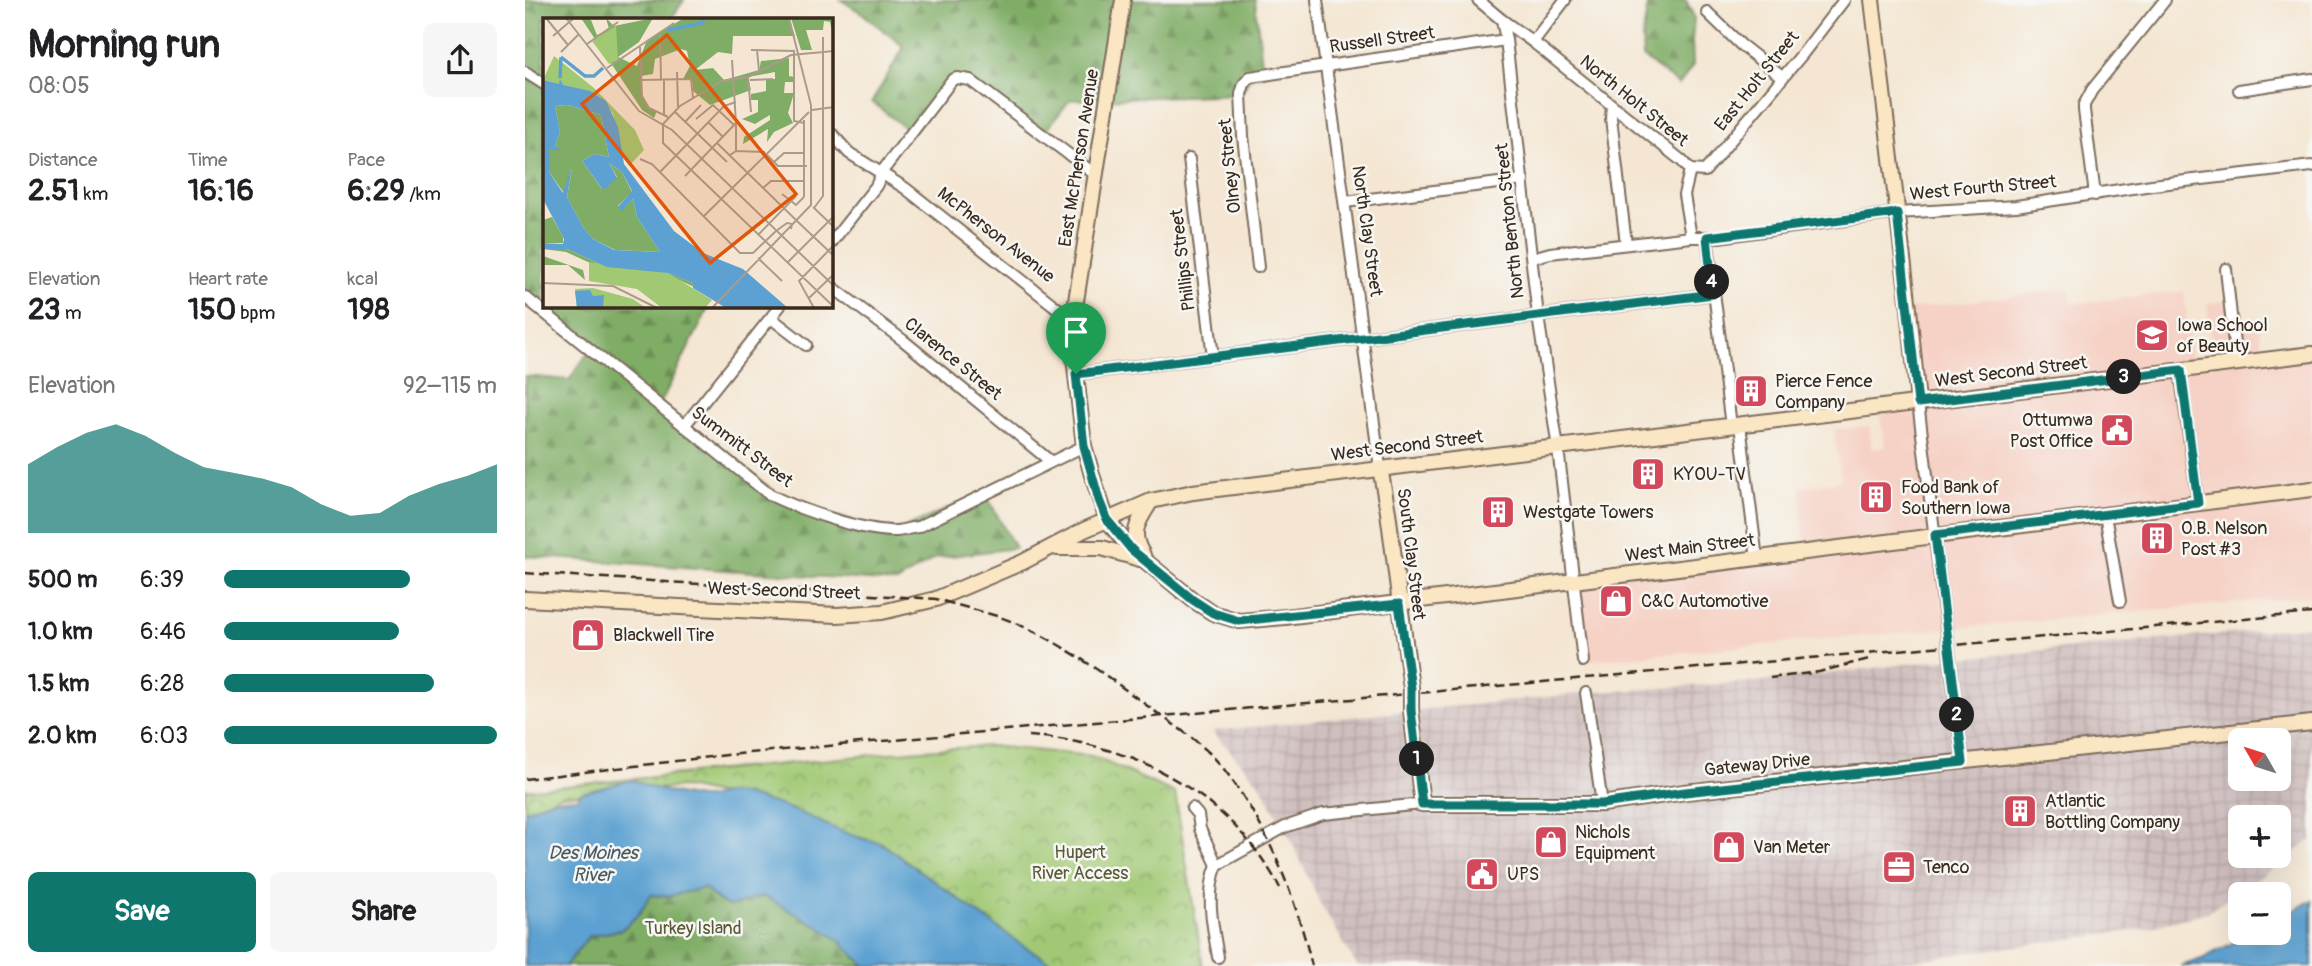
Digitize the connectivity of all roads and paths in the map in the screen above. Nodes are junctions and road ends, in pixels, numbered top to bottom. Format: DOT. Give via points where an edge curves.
graph roads {
  1 [pos="1123,0"];
  2 [pos="1317,0"];
  3 [pos="1478,0"];
  4 [pos="1565,0"];
  5 [pos="1844,0"];
  6 [pos="1872,0"];
  7 [pos="2165,0"];
  8 [pos="1707,12"];
  9 [pos="1502,20"];
  10 [pos="1506,40"];
  11 [pos="1532,42"];
  12 [pos="1326,65"];
  13 [pos="525,72"];
  14 [pos="1263,74"];
  15 [pos="1782,77"];
  16 [pos="2312,79"];
  17 [pos="543,83"];
  18 [pos="2239,90"];
  19 [pos="1612,106"];
  20 [pos="833,135"];
  21 [pos="1189,159"];
  22 [pos="2312,166"];
  23 [pos="1690,170"];
  24 [pos="1096,174"];
  25 [pos="882,175"];
  26 [pos="1523,180"];
  27 [pos="2095,195"];
  28 [pos="1345,202"];
  29 [pos="1897,213"];
  30 [pos="1691,237"];
  31 [pos="1707,237"];
  32 [pos="833,240"];
  33 [pos="1626,244"];
  34 [pos="1532,258"];
  35 [pos="1258,267"];
  36 [pos="2227,269"];
  37 [pos="833,288"];
  38 [pos="1713,294"];
  39 [pos="525,298"];
  40 [pos="779,308"];
  41 [pos="1538,316"];
  42 [pos="771,318"];
  43 [pos="1075,322"];
  44 [pos="1363,338"];
  45 [pos="806,345"];
  46 [pos="2312,354"];
  47 [pos="1213,357"];
  48 [pos="2236,363"];
  49 [pos="2181,370"];
  50 [pos="1076,374"];
  51 [pos="1918,403"];
  52 [pos="684,426"];
  53 [pos="1736,426"];
  54 [pos="1084,446"];
  55 [pos="1558,448"];
  56 [pos="1050,461"];
  57 [pos="1380,468"];
  58 [pos="2312,489"];
  59 [pos="1151,501"];
  60 [pos="2198,503"];
  61 [pos="2105,514"];
  62 [pos="1107,520"];
  63 [pos="1935,535"];
  64 [pos="1052,548"];
  65 [pos="1756,559"];
  66 [pos="1148,562"];
  67 [pos="1574,582"];
  68 [pos="525,600"];
  69 [pos="2120,601"];
  70 [pos="1399,604"];
  71 [pos="1583,661"];
  72 [pos="1586,693"];
  73 [pos="2312,723"];
  74 [pos="1963,762"];
  75 [pos="1422,804"];
  76 [pos="1602,804"];
  77 [pos="1192,808"];
  78 [pos="1217,865"];
  79 [pos="1218,957"];
  1 -- 24 [label="main road, East McPherson Avenue"];
  2 -- 12 [label="street, North Clay Street"];
  3 -- 9 [label="street"];
  4 -- 11 [label="street"];
  5 -- 15 [label="street, East Holt Street"];
  6 -- 29 [label="main road"];
  7 -- 27 [label="street" via="2084,105"];
  8 -- 15 [label="street"];
  9 -- 10 [label="street, North Benton Street"];
  9 -- 11 [label="street, North Holt Street"];
  10 -- 12 [label="street, Russell Street"];
  10 -- 26 [label="street, North Benton Street"];
  11 -- 19 [label="street, North Holt Street"];
  12 -- 14 [label="street, Russell Street"];
  12 -- 28 [label="street, North Clay Street"];
  13 -- 17 [label="street"];
  14 -- 35 [label="street, Olney Street" via="1250,77 1241,94"];
  15 -- 23 [label="street, East Holt Street" via="1705,171"];
  16 -- 18 [label="street"];
  19 -- 23 [label="street, North Holt Street"];
  19 -- 33 [label="street"];
  20 -- 25 [label="street, McPherson Avenue" via="849,153"];
  21 -- 47 [label="street, Phillips Street"];
  22 -- 27 [label="street, West Fourth Street"];
  23 -- 30 [label="street, North Holt Street" via="1684,195"];
  24 -- 25 [label="street" via="961,78 952,80"];
  24 -- 43 [label="main road, East McPherson Avenue"];
  25 -- 32 [label="street"];
  25 -- 43 [label="street, McPherson Avenue" via="905,188"];
  26 -- 28 [label="street"];
  26 -- 34 [label="street, North Benton Street"];
  27 -- 29 [label="street, West Fourth Street" via="2016,206"];
  28 -- 44 [label="street, North Clay Street"];
  29 -- 31 [label="street, West Fourth Street"];
  29 -- 51 [label="main road"];
  30 -- 31 [label="street, West Fourth Street"];
  30 -- 33 [label="street, West Fourth Street"];
  31 -- 38 [label="street"];
  33 -- 34 [label="street, West Fourth Street"];
  34 -- 41 [label="street, North Benton Street"];
  36 -- 48 [label="street"];
  37 -- 56 [label="street, Clarence Street"];
  38 -- 41 [label="street"];
  38 -- 53 [label="street"];
  39 -- 52 [label="street, Summitt Street"];
  40 -- 42 [label="street"];
  41 -- 44 [label="street"];
  41 -- 55 [label="street, North Benton Street"];
  42 -- 45 [label="street"];
  42 -- 52 [label="street"];
  43 -- 50 [label="main road"];
  44 -- 47 [label="street"];
  44 -- 57 [label="street, North Clay Street"];
  46 -- 48 [label="main road, West Second Street"];
  47 -- 50 [label="street"];
  48 -- 49 [label="main road, West Second Street"];
  49 -- 51 [label="main road, West Second Street"];
  49 -- 60 [label="street"];
  50 -- 54 [label="main road"];
  51 -- 53 [label="main road, West Second Street"];
  51 -- 63 [label="street"];
  52 -- 56 [label="street, Summitt Street" via="770,495 825,516 896,531 918,527"];
  53 -- 55 [label="main road, West Second Street"];
  53 -- 65 [label="street"];
  54 -- 56 [label="street, Summitt Street"];
  54 -- 62 [label="main road"];
  55 -- 57 [label="main road, West Second Street"];
  55 -- 67 [label="street, North Benton Street"];
  57 -- 59 [label="main road, West Second Street"];
  57 -- 70 [label="main road, South Clay Street"];
  58 -- 60 [label="main road, West Main Street"];
  59 -- 62 [label="main road, West Second Street"];
  59 -- 66 [label="main road" via="1135,536"];
  60 -- 61 [label="main road, West Main Street"];
  61 -- 63 [label="main road, West Main Street"];
  61 -- 69 [label="street"];
  62 -- 64 [label="main road, West Second Street"];
  62 -- 66 [label="main road, West Main Street"];
  63 -- 65 [label="main road, West Main Street"];
  63 -- 74 [label="street"];
  64 -- 66 [label="main road" via="1101,548"];
  64 -- 68 [label="main road, West Second Street" via="936,599 882,612 837,615"];
  65 -- 67 [label="main road, West Main Street"];
  66 -- 70 [label="main road, West Main Street" via="1213,613 1239,621"];
  67 -- 70 [label="main road, West Main Street"];
  67 -- 71 [label="street, North Benton Street"];
  70 -- 75 [label="main road, South Clay Street"];
  72 -- 76 [label="street"];
  73 -- 74 [label="main road, Gateway Drive"];
  74 -- 76 [label="main road, Gateway Drive"];
  75 -- 76 [label="main road, Gateway Drive"];
  75 -- 78 [label="street, Gateway Drive" via="1323,814 1285,827"];
  77 -- 78 [label="street"];
  78 -- 79 [label="street" via="1211,916"];
}
